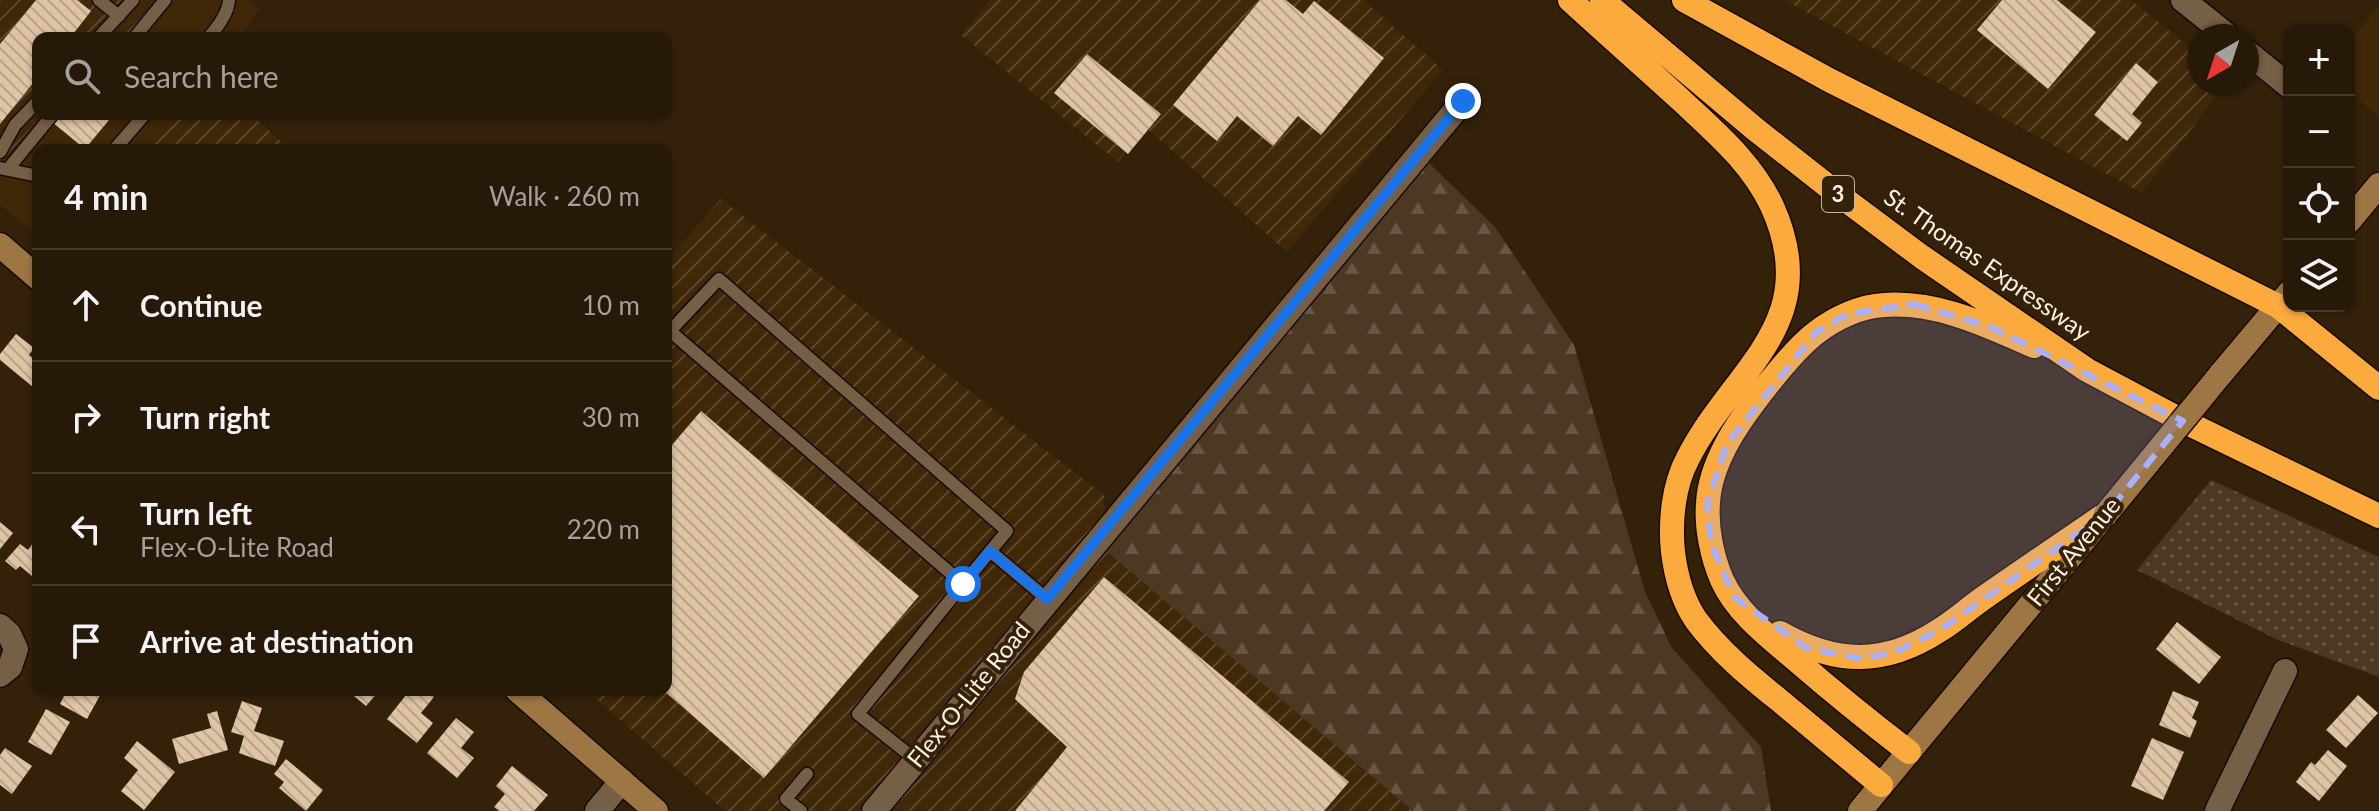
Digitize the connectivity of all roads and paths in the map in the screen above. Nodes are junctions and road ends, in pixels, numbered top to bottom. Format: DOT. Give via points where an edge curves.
graph roads {
  1 [pos="99,0"];
  2 [pos="133,0"];
  3 [pos="165,0"];
  4 [pos="229,0"];
  5 [pos="1570,0"];
  6 [pos="1602,0"];
  7 [pos="1684,0"];
  8 [pos="2183,0"];
  9 [pos="119,16"];
  10 [pos="2213,24"];
  11 [pos="104,32"];
  12 [pos="139,32"];
  13 [pos="213,32"];
  14 [pos="2259,62"];
  15 [pos="2283,81"];
  16 [pos="1463,101"];
  17 [pos="32,107"];
  18 [pos="48,120"];
  19 [pos="140,120"];
  20 [pos="119,144"];
  21 [pos="0,152"];
  22 [pos="4,169"];
  23 [pos="32,175"];
  24 [pos="2379,185"];
  25 [pos="2355,214"];
  26 [pos="3,253"];
  27 [pos="32,274"];
  28 [pos="2283,300"];
  29 [pos="2283,301"];
  30 [pos="2297,312"];
  31 [pos="672,328"];
  32 [pos="672,335"];
  33 [pos="2087,370"];
  34 [pos="2379,388"];
  35 [pos="2106,514"];
  36 [pos="2379,516"];
  37 [pos="990,551"];
  38 [pos="963,584"];
  39 [pos="1734,597"];
  40 [pos="1047,599"];
  41 [pos="0,626"];
  42 [pos="2285,671"];
  43 [pos="0,675"];
  44 [pos="524,696"];
  45 [pos="1909,752"];
  46 [pos="916,760"];
  47 [pos="807,774"];
  48 [pos="622,781"];
  49 [pos="1881,785"];
  50 [pos="597,811"];
  51 [pos="656,811"];
  52 [pos="801,811"];
  53 [pos="874,811"];
  54 [pos="1860,811"];
  55 [pos="2217,811"];
  1 -- 9 [label="lane"];
  2 -- 9 [label="lane"];
  3 -- 12 [label="lane"];
  4 -- 13 [label="lane"];
  5 -- 49 [label="highway" via="1743,160 1771,205 1788,265 1788,287 1772,337 1686,461 1671,531 1679,585 1695,619 1739,667"];
  6 -- 33 [label="highway, St. Thomas Expressway / 3" via="1839,195"];
  7 -- 28 [label="highway" via="1829,80"];
  8 -- 10 [label="street"];
  9 -- 11 [label="lane"];
  14 -- 15 [label="street"];
  16 -- 40 [label="street, Flex-O-Lite Road"];
  17 -- 21 [label="lane"];
  18 -- 22 [label="lane"];
  19 -- 20 [label="lane"];
  22 -- 23 [label="lane"];
  24 -- 25 [label="main road"];
  26 -- 27 [label="main road"];
  29 -- 35 [label="main road, First Avenue, bridge"];
  30 -- 34 [label="highway"];
  31 -- 37 [label="lane" via="719,279 1007,531"];
  32 -- 38 [label="lane"];
  33 -- 36 [label="highway, St. Thomas Expressway / 3"];
  33 -- 39 [label="highway" via="1977,321 1914,304 1847,314 1816,332 1748,413 1726,445 1713,478 1707,504 1711,544"];
  35 -- 39 [label="highway" via="1942,629 1896,652 1862,659 1806,648 1761,622"];
  35 -- 45 [label="main road, First Avenue"];
  37 -- 38 [label="lane"];
  37 -- 40 [label="lane"];
  38 -- 46 [label="lane" via="858,714"];
  39 -- 45 [label="highway" via="1768,637"];
  40 -- 46 [label="street, Flex-O-Lite Road"];
  41 -- 43 [label="street" via="16,649 10,667"];
  42 -- 55 [label="street"];
  44 -- 48 [label="main road"];
  45 -- 49 [label="main road, First Avenue"];
  46 -- 53 [label="street, Flex-O-Lite Road"];
  47 -- 52 [label="lane" via="786,799"];
  48 -- 50 [label="street"];
  48 -- 51 [label="main road"];
  49 -- 54 [label="main road, First Avenue"];
}
